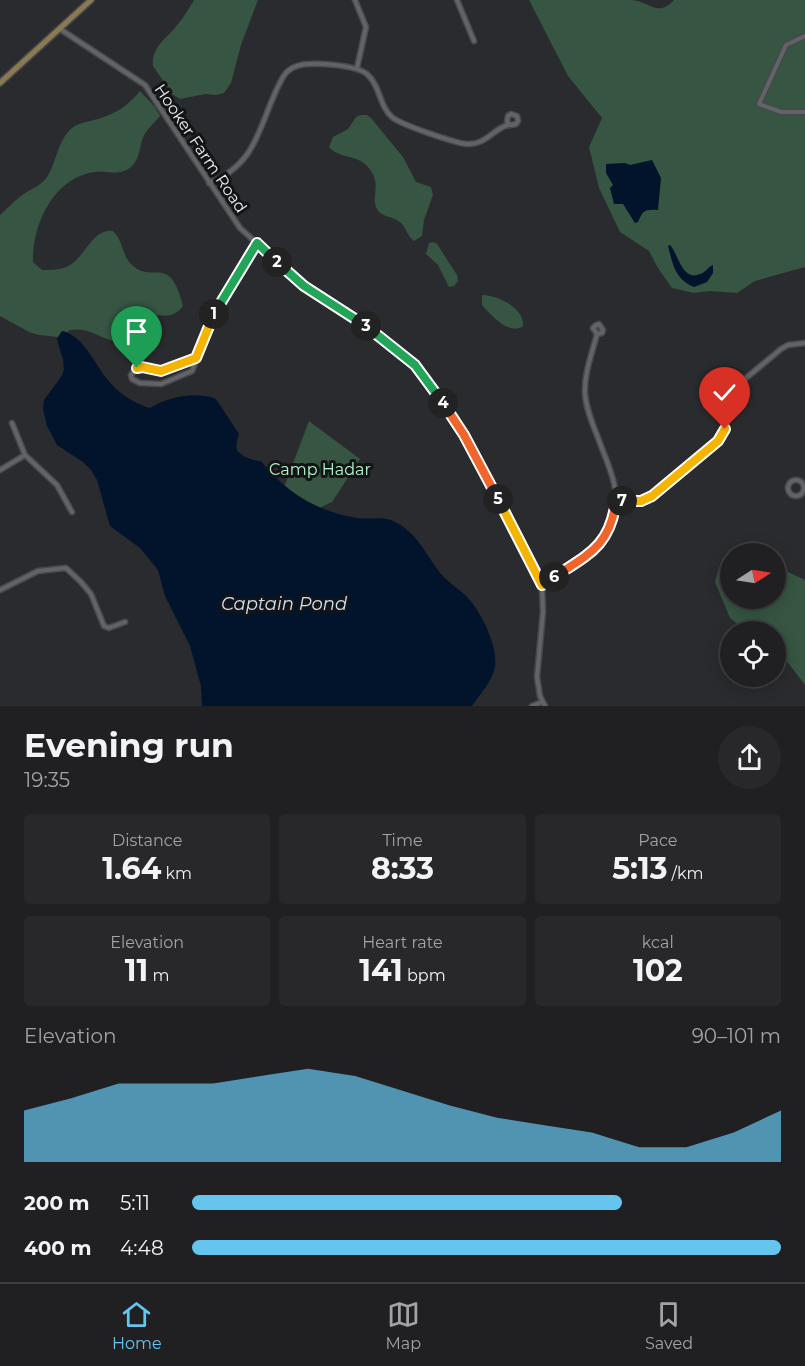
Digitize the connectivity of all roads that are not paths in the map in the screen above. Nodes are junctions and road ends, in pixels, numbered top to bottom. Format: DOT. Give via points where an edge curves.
graph roads {
  1 [pos="91,0"];
  2 [pos="355,0"];
  3 [pos="457,0"];
  4 [pos="60,29"];
  5 [pos="805,36"];
  6 [pos="474,41"];
  7 [pos="357,69"];
  8 [pos="0,83"];
  9 [pos="805,112"];
  10 [pos="509,124"];
  11 [pos="209,183"];
  12 [pos="257,243"];
  13 [pos="597,334"];
  14 [pos="805,343"];
  15 [pos="196,358"];
  16 [pos="739,384"];
  17 [pos="726,413"];
  18 [pos="12,423"];
  19 [pos="25,455"];
  20 [pos="0,470"];
  21 [pos="804,485"];
  22 [pos="616,501"];
  23 [pos="72,512"];
  24 [pos="542,585"];
  25 [pos="0,591"];
  26 [pos="125,622"];
  27 [pos="544,704"];
  28 [pos="532,706"];
  1 -- 4 [label="street"];
  2 -- 7 [label="street" via="366,27"];
  3 -- 6 [label="street"];
  4 -- 8 [label="street"];
  4 -- 11 [label="street, Hooker Farm Road" via="144,85"];
  5 -- 9 [label="street" via="786,45 759,104 781,112"];
  7 -- 10 [label="street" via="374,82 388,113 406,124 468,144 484,140"];
  7 -- 11 [label="street" via="309,64 288,70 247,156"];
  11 -- 12 [label="street, Hooker Farm Road" via="231,218"];
  12 -- 15 [label="street" via="215,312"];
  12 -- 24 [label="street, Hooker Farm Road" via="297,281 375,332 420,371 464,435"];
  13 -- 22 [label="street" via="585,384 586,401 613,478"];
  14 -- 16 [label="street" via="780,349"];
  15 -- 15 [label="street" via="189,374 166,383 157,385 132,379 134,371 142,367 161,371"];
  16 -- 17 [label="street" via="736,402"];
  16 -- 17 [label="street" via="721,392"];
  17 -- 22 [label="street" via="721,437 659,490 641,501"];
  18 -- 19 [label="street"];
  19 -- 20 [label="street"];
  19 -- 23 [label="street" via="57,485"];
  21 -- 21 [label="street" via="793,480 789,491 799,495"];
  22 -- 24 [label="street" via="602,542"];
  24 -- 27 [label="street, Hooker Farm Road" via="537,677"];
  25 -- 26 [label="street" via="39,571 66,568 91,594 104,626"];
  27 -- 28 [label="street"];
}
